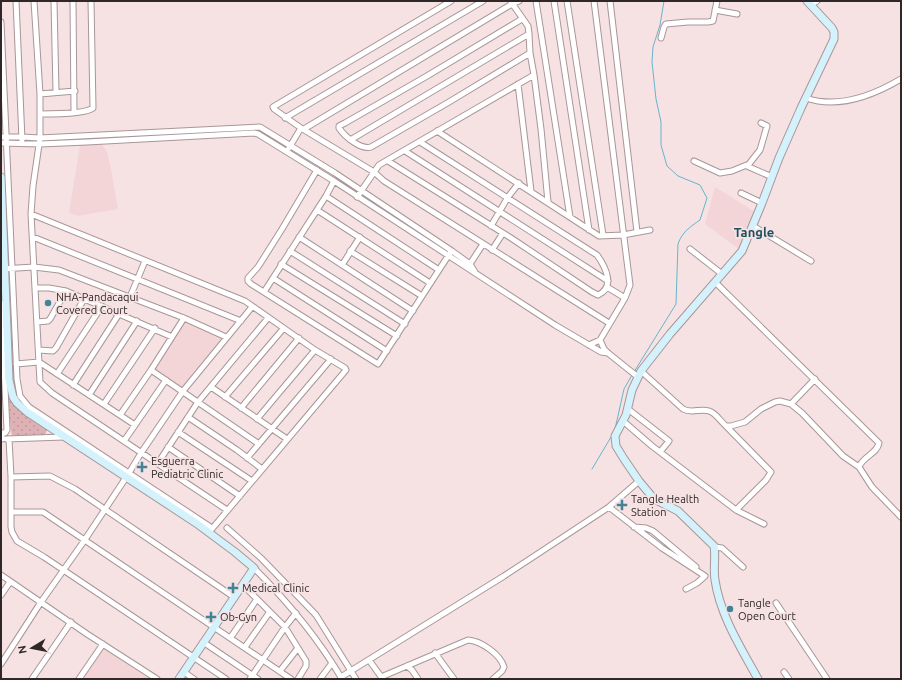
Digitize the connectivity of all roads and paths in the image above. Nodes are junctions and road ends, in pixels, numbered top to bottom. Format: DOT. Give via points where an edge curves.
graph roads {
  1 [pos="16,1"];
  2 [pos="34,1"];
  3 [pos="54,1"];
  4 [pos="72,1"];
  5 [pos="91,1"];
  6 [pos="451,1"];
  7 [pos="483,1"];
  8 [pos="519,1"];
  9 [pos="536,1"];
  10 [pos="554,1"];
  11 [pos="567,1"];
  12 [pos="594,1"];
  13 [pos="610,1"];
  14 [pos="716,1"];
  15 [pos="817,1"];
  16 [pos="511,2"];
  17 [pos="809,3"];
  18 [pos="715,10"];
  19 [pos="737,14"];
  20 [pos="522,19"];
  21 [pos="1,22"];
  22 [pos="529,34"];
  23 [pos="661,38"];
  24 [pos="530,53"];
  25 [pos="534,74"];
  26 [pos="901,78"];
  27 [pos="518,84"];
  28 [pos="75,91"];
  29 [pos="56,92"];
  30 [pos="40,94"];
  31 [pos="806,98"];
  32 [pos="74,112"];
  33 [pos="40,114"];
  34 [pos="285,118"];
  35 [pos="761,123"];
  36 [pos="302,129"];
  37 [pos="436,132"];
  38 [pos="200,134"];
  39 [pos="352,139"];
  40 [pos="4,140"];
  41 [pos="22,140"];
  42 [pos="40,141"];
  43 [pos="420,142"];
  44 [pos="290,146"];
  45 [pos="405,150"];
  46 [pos="287,151"];
  47 [pos="388,161"];
  48 [pos="694,161"];
  49 [pos="747,166"];
  50 [pos="317,170"];
  51 [pos="374,172"];
  52 [pos="1,177"];
  53 [pos="772,177"];
  54 [pos="334,181"];
  55 [pos="518,183"];
  56 [pos="361,190"];
  57 [pos="531,192"];
  58 [pos="741,192"];
  59 [pos="326,196"];
  60 [pos="357,197"];
  61 [pos="508,197"];
  62 [pos="548,202"];
  63 [pos="762,203"];
  64 [pos="317,210"];
  65 [pos="499,212"];
  66 [pos="31,214"];
  67 [pos="570,217"];
  68 [pos="491,226"];
  69 [pos="753,226"];
  70 [pos="589,230"];
  71 [pos="650,230"];
  72 [pos="637,232"];
  73 [pos="503,233"];
  74 [pos="602,235"];
  75 [pos="624,235"];
  76 [pos="33,237"];
  77 [pos="299,237"];
  78 [pos="360,237"];
  79 [pos="483,244"];
  80 [pos="690,249"];
  81 [pos="492,250"];
  82 [pos="290,251"];
  83 [pos="350,251"];
  84 [pos="450,253"];
  85 [pos="145,261"];
  86 [pos="811,261"];
  87 [pos="282,264"];
  88 [pos="470,264"];
  89 [pos="342,265"];
  90 [pos="34,267"];
  91 [pos="6,269"];
  92 [pos="439,270"];
  93 [pos="476,274"];
  94 [pos="722,274"];
  95 [pos="138,278"];
  96 [pos="273,278"];
  97 [pos="608,281"];
  98 [pos="715,282"];
  99 [pos="430,283"];
  100 [pos="607,287"];
  101 [pos="36,288"];
  102 [pos="66,291"];
  103 [pos="264,292"];
  104 [pos="422,296"];
  105 [pos="130,297"];
  106 [pos="625,298"];
  107 [pos="84,299"];
  108 [pos="1,303"];
  109 [pos="102,306"];
  110 [pos="252,307"];
  111 [pos="413,311"];
  112 [pos="119,314"];
  113 [pos="184,318"];
  114 [pos="268,318"];
  115 [pos="137,321"];
  116 [pos="241,321"];
  117 [pos="37,322"];
  118 [pos="609,323"];
  119 [pos="404,324"];
  120 [pos="155,328"];
  121 [pos="283,329"];
  122 [pos="397,336"];
  123 [pos="172,337"];
  124 [pos="226,337"];
  125 [pos="299,338"];
  126 [pos="600,340"];
  127 [pos="589,345"];
  128 [pos="39,350"];
  129 [pos="315,350"];
  130 [pos="387,351"];
  131 [pos="608,353"];
  132 [pos="331,359"];
  133 [pos="39,362"];
  134 [pos="16,364"];
  135 [pos="151,370"];
  136 [pos="636,373"];
  137 [pos="57,374"];
  138 [pos="815,379"];
  139 [pos="166,380"];
  140 [pos="72,385"];
  141 [pos="211,387"];
  142 [pos="183,392"];
  143 [pos="89,395"];
  144 [pos="226,398"];
  145 [pos="198,402"];
  146 [pos="104,404"];
  147 [pos="791,404"];
  148 [pos="241,408"];
  149 [pos="628,409"];
  150 [pos="3,414"];
  151 [pos="120,415"];
  152 [pos="188,417"];
  153 [pos="257,419"];
  154 [pos="623,421"];
  155 [pos="51,424"];
  156 [pos="135,426"];
  157 [pos="726,426"];
  158 [pos="271,429"];
  159 [pos="178,432"];
  160 [pos="1,436"];
  161 [pos="64,437"];
  162 [pos="48,438"];
  163 [pos="9,439"];
  164 [pos="287,439"];
  165 [pos="124,441"];
  166 [pos="78,443"];
  167 [pos="259,444"];
  168 [pos="168,447"];
  169 [pos="141,452"];
  170 [pos="660,452"];
  171 [pos="247,458"];
  172 [pos="158,463"];
  173 [pos="859,467"];
  174 [pos="262,469"];
  175 [pos="128,476"];
  176 [pos="11,477"];
  177 [pos="252,481"];
  178 [pos="639,481"];
  179 [pos="240,496"];
  180 [pos="610,507"];
  181 [pos="105,509"];
  182 [pos="227,510"];
  183 [pos="736,510"];
  184 [pos="12,512"];
  185 [pos="901,517"];
  186 [pos="764,524"];
  187 [pos="633,526"];
  188 [pos="227,528"];
  189 [pos="210,530"];
  190 [pos="84,541"];
  191 [pos="715,547"];
  192 [pos="743,566"];
  193 [pos="253,567"];
  194 [pos="63,570"];
  195 [pos="1,575"];
  196 [pos="705,576"];
  197 [pos="715,580"];
  198 [pos="10,582"];
  199 [pos="243,585"];
  200 [pos="686,589"];
  201 [pos="1,595"];
  202 [pos="232,596"];
  203 [pos="257,599"];
  204 [pos="41,602"];
  205 [pos="776,603"];
  206 [pos="269,613"];
  207 [pos="296,613"];
  208 [pos="71,622"];
  209 [pos="212,625"];
  210 [pos="285,627"];
  211 [pos="231,637"];
  212 [pos="203,642"];
  213 [pos="103,644"];
  214 [pos="245,647"];
  215 [pos="298,648"];
  216 [pos="435,654"];
  217 [pos="192,656"];
  218 [pos="263,660"];
  219 [pos="369,660"];
  220 [pos="332,663"];
  221 [pos="1,664"];
  222 [pos="407,666"];
  223 [pos="350,670"];
  224 [pos="280,671"];
  225 [pos="184,672"];
  226 [pos="784,672"];
  227 [pos="251,677"];
  228 [pos="342,678"];
  229 [pos="382,678"];
  230 [pos="32,679"];
  231 [pos="79,679"];
  232 [pos="157,679"];
  233 [pos="175,679"];
  234 [pos="179,679"];
  235 [pos="194,679"];
  236 [pos="226,679"];
  237 [pos="258,679"];
  238 [pos="291,679"];
  239 [pos="298,679"];
  240 [pos="320,679"];
  241 [pos="356,679"];
  242 [pos="418,679"];
  243 [pos="454,679"];
  244 [pos="493,679"];
  245 [pos="758,679"];
  246 [pos="789,679"];
  247 [pos="827,679"];
  1 -- 41 [label="street"];
  2 -- 30 [label="street"];
  3 -- 29 [label="street"];
  4 -- 28 [label="street"];
  5 -- 32 [label="street" via="93,105 90,110"];
  6 -- 34 [label="street" via="273,108"];
  7 -- 34 [label="street"];
  8 -- 16 [label="street"];
  9 -- 67 [label="street"];
  10 -- 70 [label="street"];
  11 -- 74 [label="street"];
  12 -- 75 [label="street"];
  13 -- 72 [label="street"];
  14 -- 18 [label="street"];
  15 -- 17 [label="street"];
  16 -- 20 [label="street"];
  16 -- 36 [label="street"];
  17 -- 31 [label="street" via="832,28 835,35"];
  18 -- 19 [label="street"];
  18 -- 23 [label="street" via="713,21 666,24"];
  20 -- 22 [label="street" via="528,26"];
  20 -- 39 [label="street" via="339,126 341,131"];
  21 -- 40 [label="street"];
  22 -- 24 [label="street"];
  22 -- 39 [label="street"];
  24 -- 25 [label="street"];
  24 -- 39 [label="street" via="371,147 358,145"];
  25 -- 27 [label="street"];
  25 -- 62 [label="street"];
  26 -- 31 [label="street" via="873,93 835,103"];
  27 -- 37 [label="street"];
  27 -- 57 [label="street"];
  28 -- 29 [label="street"];
  28 -- 32 [label="street"];
  29 -- 30 [label="street"];
  30 -- 33 [label="street"];
  31 -- 53 [label="street"];
  32 -- 33 [label="street"];
  33 -- 42 [label="street"];
  34 -- 36 [label="street"];
  35 -- 49 [label="street" via="767,126 763,141 760,150"];
  36 -- 44 [label="street"];
  36 -- 51 [label="street"];
  37 -- 43 [label="street"];
  37 -- 55 [label="street"];
  38 -- 42 [label="street"];
  38 -- 44 [label="street" via="260,127"];
  38 -- 46 [label="street" via="254,133"];
  40 -- 41 [label="street"];
  40 -- 91 [label="street"];
  41 -- 42 [label="street"];
  42 -- 66 [label="street"];
  43 -- 45 [label="street"];
  43 -- 61 [label="street"];
  44 -- 46 [label="street"];
  44 -- 56 [label="street"];
  45 -- 47 [label="street"];
  45 -- 65 [label="street"];
  46 -- 50 [label="street"];
  47 -- 51 [label="street"];
  47 -- 68 [label="street"];
  48 -- 49 [label="street" via="720,173"];
  49 -- 53 [label="street"];
  50 -- 54 [label="street"];
  50 -- 103 [label="street" via="258,268 248,278 251,284"];
  51 -- 56 [label="street"];
  51 -- 79 [label="street"];
  52 -- 91 [label="street"];
  53 -- 63 [label="street"];
  54 -- 59 [label="street"];
  54 -- 60 [label="street"];
  55 -- 57 [label="street"];
  55 -- 61 [label="street"];
  56 -- 60 [label="street"];
  56 -- 84 [label="street"];
  57 -- 62 [label="street"];
  58 -- 63 [label="street"];
  59 -- 64 [label="street"];
  59 -- 92 [label="street"];
  60 -- 84 [label="street"];
  61 -- 65 [label="street"];
  61 -- 97 [label="street" via="597,255 605,267"];
  62 -- 67 [label="street"];
  63 -- 69 [label="street"];
  64 -- 77 [label="street"];
  64 -- 78 [label="street"];
  65 -- 68 [label="street"];
  65 -- 97 [label="street"];
  66 -- 76 [label="street"];
  66 -- 85 [label="street"];
  67 -- 70 [label="street"];
  68 -- 73 [label="street"];
  69 -- 86 [label="street"];
  69 -- 94 [label="street" via="742,251"];
  70 -- 74 [label="street" via="599,236"];
  71 -- 72 [label="street"];
  72 -- 75 [label="street"];
  73 -- 81 [label="street"];
  73 -- 100 [label="street" via="595,294 601,294"];
  74 -- 75 [label="street"];
  75 -- 106 [label="street" via="630,285"];
  76 -- 90 [label="street"];
  76 -- 95 [label="street"];
  77 -- 82 [label="street"];
  77 -- 89 [label="street"];
  78 -- 83 [label="street"];
  78 -- 99 [label="street"];
  79 -- 81 [label="street"];
  79 -- 88 [label="street"];
  80 -- 94 [label="street"];
  81 -- 118 [label="street"];
  82 -- 87 [label="street"];
  82 -- 119 [label="street"];
  83 -- 89 [label="street"];
  83 -- 104 [label="street"];
  84 -- 88 [label="street"];
  84 -- 92 [label="street"];
  84 -- 93 [label="street"];
  85 -- 95 [label="street"];
  85 -- 110 [label="street" via="236,297"];
  87 -- 96 [label="street"];
  87 -- 122 [label="street"];
  88 -- 93 [label="street"];
  89 -- 111 [label="street"];
  90 -- 91 [label="street"];
  90 -- 101 [label="street"];
  90 -- 105 [label="street" via="59,270"];
  91 -- 134 [label="street"];
  91 -- 155 [label="street" via="13,397 27,412"];
  92 -- 99 [label="street"];
  93 -- 127 [label="street"];
  94 -- 98 [label="street"];
  95 -- 105 [label="street"];
  95 -- 116 [label="street"];
  96 -- 103 [label="street"];
  96 -- 130 [label="street"];
  97 -- 100 [label="street"];
  98 -- 136 [label="street"];
  98 -- 138 [label="street"];
  99 -- 104 [label="street"];
  100 -- 106 [label="street"];
  101 -- 102 [label="street"];
  101 -- 117 [label="street"];
  102 -- 107 [label="street"];
  102 -- 117 [label="street" via="50,319"];
  103 -- 130 [label="street" via="378,364"];
  104 -- 111 [label="street"];
  105 -- 113 [label="street"];
  106 -- 118 [label="street"];
  107 -- 109 [label="street"];
  107 -- 128 [label="street" via="56,348 52,352"];
  108 -- 150 [label="street"];
  109 -- 112 [label="street"];
  109 -- 137 [label="street"];
  110 -- 114 [label="street"];
  110 -- 116 [label="street"];
  111 -- 119 [label="street"];
  112 -- 115 [label="street"];
  112 -- 140 [label="street"];
  113 -- 123 [label="street"];
  113 -- 124 [label="street"];
  114 -- 121 [label="street"];
  114 -- 141 [label="street"];
  115 -- 120 [label="street"];
  115 -- 143 [label="street"];
  116 -- 124 [label="street"];
  117 -- 128 [label="street"];
  118 -- 126 [label="street"];
  119 -- 122 [label="street"];
  120 -- 123 [label="street"];
  120 -- 146 [label="street"];
  121 -- 125 [label="street"];
  121 -- 144 [label="street"];
  122 -- 130 [label="street"];
  123 -- 135 [label="street"];
  124 -- 142 [label="street"];
  125 -- 129 [label="street"];
  125 -- 148 [label="street"];
  126 -- 127 [label="street"];
  126 -- 131 [label="street"];
  127 -- 131 [label="street"];
  128 -- 133 [label="street"];
  129 -- 132 [label="street"];
  129 -- 153 [label="street"];
  131 -- 136 [label="street"];
  132 -- 158 [label="street"];
  132 -- 164 [label="street" via="346,370"];
  133 -- 134 [label="street"];
  133 -- 137 [label="street"];
  133 -- 165 [label="street" via="41,385"];
  134 -- 155 [label="street" via="20,396 29,407"];
  135 -- 139 [label="street"];
  135 -- 151 [label="street"];
  136 -- 149 [label="street"];
  136 -- 157 [label="street" via="683,409 692,412 708,410"];
  137 -- 140 [label="street"];
  138 -- 147 [label="street"];
  138 -- 173 [label="street" via="880,442"];
  139 -- 142 [label="street"];
  139 -- 156 [label="street"];
  140 -- 143 [label="street"];
  141 -- 144 [label="street"];
  141 -- 145 [label="street"];
  142 -- 145 [label="street"];
  142 -- 169 [label="street"];
  143 -- 146 [label="street"];
  144 -- 148 [label="street"];
  145 -- 152 [label="street"];
  145 -- 167 [label="street"];
  146 -- 151 [label="street"];
  147 -- 157 [label="street" via="775,402 745,422"];
  147 -- 173 [label="street" via="843,456"];
  148 -- 153 [label="street"];
  149 -- 154 [label="street"];
  149 -- 170 [label="street" via="669,441"];
  150 -- 160 [label="street" via="7,430"];
  151 -- 156 [label="street"];
  152 -- 159 [label="street"];
  152 -- 171 [label="street"];
  153 -- 158 [label="street"];
  154 -- 170 [label="street"];
  154 -- 178 [label="street" via="615,436 616,446"];
  155 -- 161 [label="street"];
  155 -- 162 [label="street"];
  155 -- 166 [label="street"];
  156 -- 165 [label="street"];
  157 -- 183 [label="street" via="771,472"];
  158 -- 164 [label="street"];
  158 -- 167 [label="street"];
  159 -- 168 [label="street"];
  159 -- 177 [label="street"];
  160 -- 163 [label="street"];
  161 -- 162 [label="street"];
  161 -- 166 [label="street"];
  162 -- 163 [label="street"];
  163 -- 176 [label="street"];
  164 -- 174 [label="street"];
  165 -- 169 [label="street"];
  166 -- 175 [label="street"];
  167 -- 171 [label="street"];
  168 -- 172 [label="street"];
  168 -- 179 [label="street"];
  169 -- 172 [label="street"];
  169 -- 175 [label="street"];
  170 -- 183 [label="street"];
  171 -- 174 [label="street"];
  172 -- 182 [label="street"];
  173 -- 185 [label="street" via="872,487"];
  174 -- 177 [label="street"];
  175 -- 181 [label="street"];
  175 -- 189 [label="street"];
  176 -- 181 [label="street" via="50,476"];
  176 -- 184 [label="street"];
  177 -- 179 [label="street"];
  178 -- 180 [label="street"];
  178 -- 191 [label="street" via="654,499 678,511"];
  179 -- 182 [label="street"];
  180 -- 187 [label="street"];
  180 -- 219 [label="street"];
  181 -- 190 [label="street"];
  181 -- 202 [label="street"];
  182 -- 189 [label="street"];
  183 -- 186 [label="street"];
  184 -- 190 [label="street" via="43,512"];
  184 -- 194 [label="street" via="11,527 17,541"];
  187 -- 196 [label="street"];
  187 -- 196 [label="street" via="653,531"];
  188 -- 223 [label="street" via="261,558 316,615"];
  189 -- 193 [label="street"];
  190 -- 194 [label="street"];
  190 -- 209 [label="street"];
  191 -- 192 [label="street" via="722,548"];
  191 -- 197 [label="street"];
  193 -- 199 [label="street"];
  193 -- 202 [label="street"];
  193 -- 207 [label="street"];
  194 -- 204 [label="street"];
  194 -- 217 [label="street"];
  195 -- 198 [label="street"];
  196 -- 197 [label="street"];
  196 -- 200 [label="street"];
  197 -- 245 [label="street" via="719,600"];
  198 -- 201 [label="street"];
  198 -- 204 [label="street"];
  199 -- 202 [label="street"];
  199 -- 203 [label="street"];
  202 -- 209 [label="street"];
  203 -- 206 [label="street"];
  203 -- 211 [label="street"];
  204 -- 208 [label="street"];
  204 -- 221 [label="street"];
  205 -- 247 [label="street"];
  206 -- 210 [label="street"];
  206 -- 214 [label="street"];
  207 -- 210 [label="street"];
  207 -- 220 [label="street"];
  208 -- 213 [label="street"];
  208 -- 230 [label="street"];
  209 -- 211 [label="street"];
  209 -- 212 [label="street"];
  209 -- 217 [label="street"];
  210 -- 215 [label="street"];
  210 -- 218 [label="street"];
  211 -- 214 [label="street"];
  212 -- 217 [label="street"];
  212 -- 227 [label="street"];
  213 -- 231 [label="street"];
  213 -- 232 [label="street"];
  214 -- 218 [label="street"];
  215 -- 224 [label="street"];
  215 -- 239 [label="street" via="307,663"];
  216 -- 222 [label="street"];
  216 -- 243 [label="street"];
  216 -- 244 [label="street" via="468,640 480,643 503,664 502,671"];
  217 -- 225 [label="street"];
  217 -- 233 [label="street"];
  217 -- 236 [label="street"];
  218 -- 224 [label="street"];
  218 -- 227 [label="street"];
  219 -- 223 [label="street"];
  219 -- 229 [label="street"];
  220 -- 228 [label="street"];
  220 -- 240 [label="street"];
  222 -- 229 [label="street"];
  222 -- 242 [label="street"];
  223 -- 228 [label="street"];
  223 -- 241 [label="street"];
  224 -- 238 [label="street"];
  225 -- 234 [label="street"];
  225 -- 235 [label="street"];
  226 -- 246 [label="street"];
  227 -- 237 [label="street"];
}
